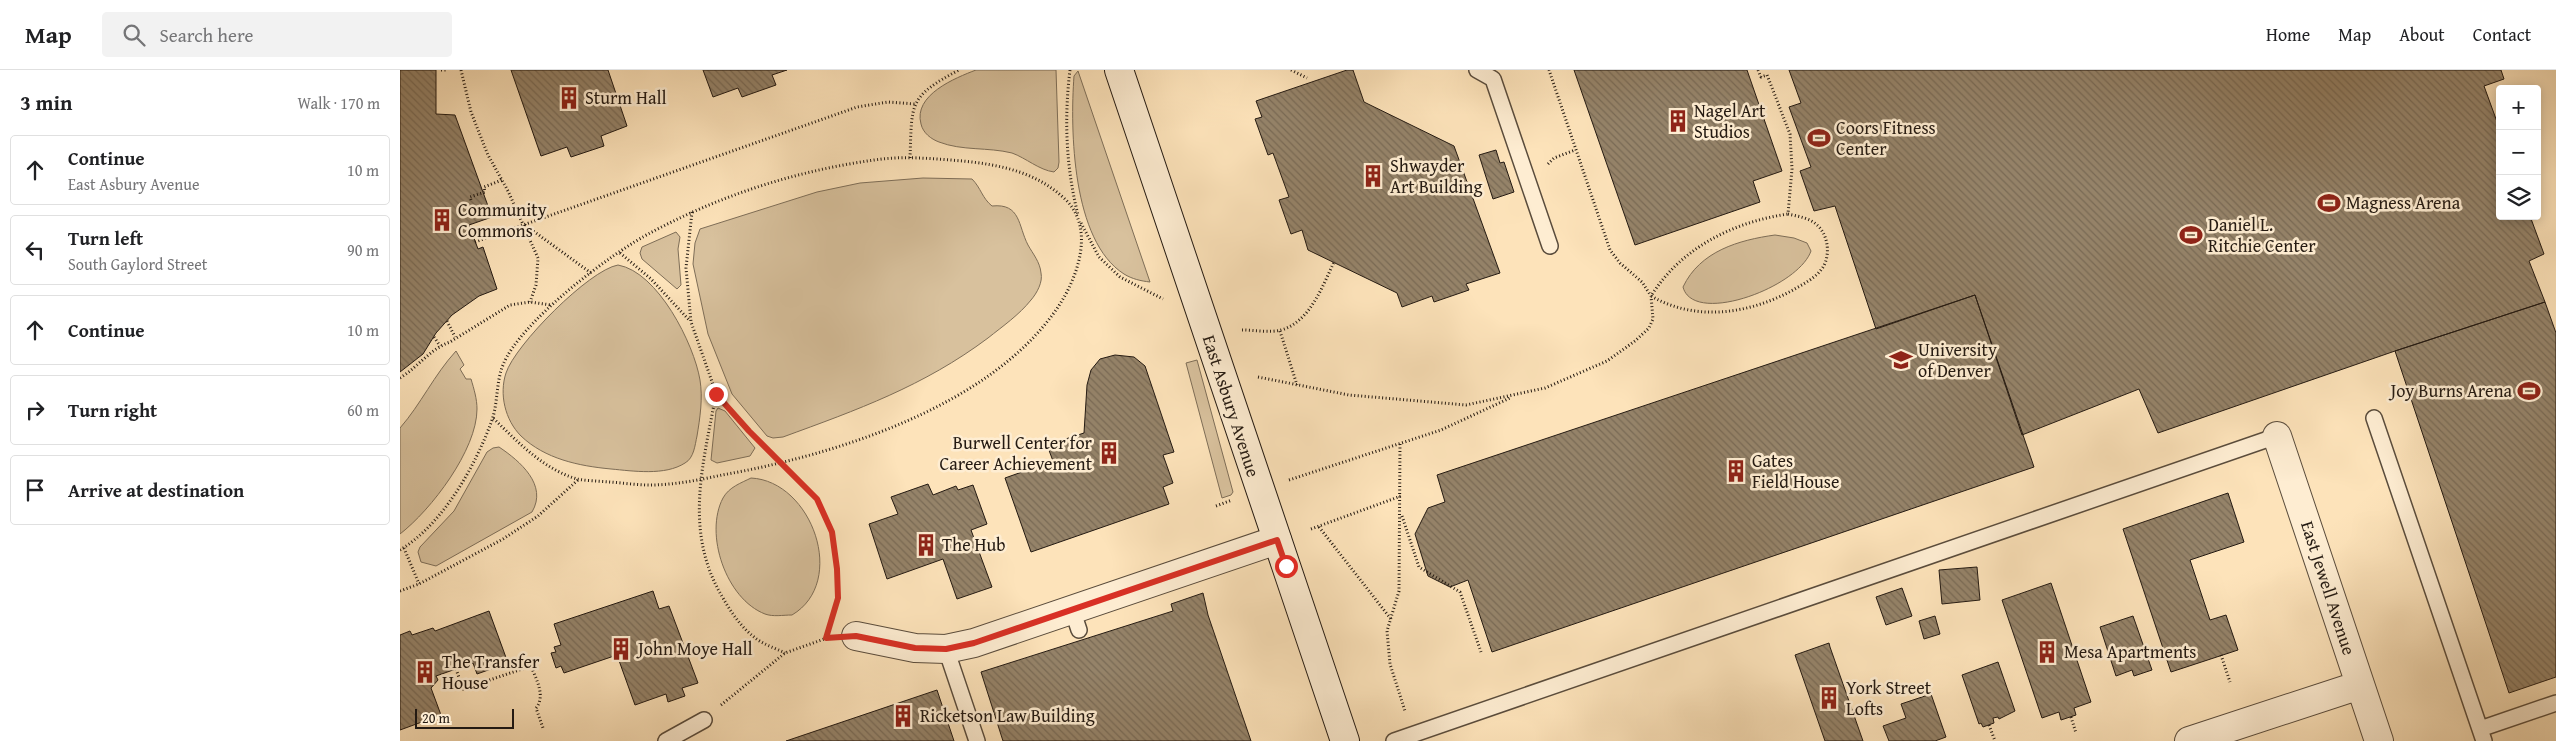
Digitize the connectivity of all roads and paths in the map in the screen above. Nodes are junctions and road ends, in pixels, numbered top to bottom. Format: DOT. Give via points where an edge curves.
graph roads {
  1 [pos="441,70"];
  2 [pos="446,70"];
  3 [pos="461,70"];
  4 [pos="959,70"];
  5 [pos="1070,70"];
  6 [pos="1119,70"];
  7 [pos="1291,70"];
  8 [pos="1477,70"];
  9 [pos="1550,70"];
  10 [pos="1758,70"];
  11 [pos="1307,78"];
  12 [pos="915,104"];
  13 [pos="910,158"];
  14 [pos="502,180"];
  15 [pos="471,200"];
  16 [pos="692,212"];
  17 [pos="1788,214"];
  18 [pos="1079,219"];
  19 [pos="524,225"];
  20 [pos="475,242"];
  21 [pos="1550,246"];
  22 [pos="620,253"];
  23 [pos="1334,262"];
  24 [pos="591,273"];
  25 [pos="1651,296"];
  26 [pos="530,302"];
  27 [pos="1170,303"];
  28 [pos="551,305"];
  29 [pos="447,321"];
  30 [pos="691,322"];
  31 [pos="1242,330"];
  32 [pos="1280,331"];
  33 [pos="434,337"];
  34 [pos="455,337"];
  35 [pos="440,346"];
  36 [pos="1258,377"];
  37 [pos="400,378"];
  38 [pos="1297,385"];
  39 [pos="716,394"];
  40 [pos="1515,395"];
  41 [pos="493,418"];
  42 [pos="2374,418"];
  43 [pos="2277,436"];
  44 [pos="1400,444"];
  45 [pos="783,464"];
  46 [pos="579,479"];
  47 [pos="700,479"];
  48 [pos="1286,482"];
  49 [pos="1401,496"];
  50 [pos="1235,499"];
  51 [pos="1216,506"];
  52 [pos="1401,513"];
  53 [pos="1319,527"];
  54 [pos="1311,530"];
  55 [pos="1277,540"];
  56 [pos="404,548"];
  57 [pos="400,550"];
  58 [pos="418,584"];
  59 [pos="400,591"];
  60 [pos="832,616"];
  61 [pos="1391,618"];
  62 [pos="828,631"];
  63 [pos="856,636"];
  64 [pos="826,638"];
  65 [pos="946,649"];
  66 [pos="1481,652"];
  67 [pos="784,653"];
  68 [pos="2221,655"];
  69 [pos="456,669"];
  70 [pos="2230,682"];
  71 [pos="2360,685"];
  72 [pos="2556,703"];
  73 [pos="2071,717"];
  74 [pos="704,720"];
  75 [pos="1989,725"];
  76 [pos="543,728"];
  77 [pos="2076,733"];
  78 [pos="1413,734"];
  79 [pos="2482,735"];
  80 [pos="666,741"];
  81 [pos="977,741"];
  82 [pos="1345,741"];
  83 [pos="1394,741"];
  84 [pos="1995,741"];
  85 [pos="2189,741"];
  86 [pos="2379,741"];
  1 -- 2 [label="path"];
  3 -- 14 [label="path" via="471,112 488,156"];
  4 -- 12 [label="path" via="920,94"];
  5 -- 18 [label="path" via="1067,160"];
  6 -- 55 [label="street, East Asbury Avenue"];
  7 -- 11 [label="path"];
  8 -- 21 [label="lane" via="1493,79"];
  9 -- 25 [label="path" via="1610,250 1642,282"];
  10 -- 17 [label="path" via="1761,77 1767,75 1790,134 1792,169"];
  12 -- 13 [label="path"];
  12 -- 19 [label="path" via="888,102 857,107"];
  13 -- 16 [label="path" via="884,158 790,177"];
  13 -- 18 [label="path" via="1010,167 1049,185 1070,204"];
  14 -- 15 [label="path" via="484,187 485,192 470,197"];
  14 -- 19 [label="path"];
  16 -- 22 [label="path" via="647,234"];
  16 -- 30 [label="path" via="686,268"];
  17 -- 25 [label="path" via="1732,229 1694,249 1674,265"];
  17 -- 25 [label="path" via="1817,224 1825,238 1828,255 1822,269 1810,280 1783,295 1732,312 1706,313 1683,309"];
  18 -- 27 [label="path" via="1099,257 1120,277"];
  18 -- 45 [label="path" via="1082,237 1076,271 1061,304 1011,359 964,391 920,414 855,442"];
  19 -- 20 [label="path"];
  19 -- 24 [label="path"];
  19 -- 26 [label="path" via="538,258 536,286"];
  22 -- 24 [label="path"];
  22 -- 30 [label="path"];
  23 -- 32 [label="path" via="1312,306 1298,322"];
  24 -- 28 [label="path"];
  25 -- 40 [label="path" via="1653,319 1635,342 1577,376"];
  26 -- 28 [label="path"];
  26 -- 34 [label="path" via="510,305"];
  28 -- 41 [label="path" via="522,333 503,365"];
  29 -- 34 [label="path"];
  30 -- 39 [label="path"];
  31 -- 32 [label="path"];
  32 -- 38 [label="path"];
  33 -- 35 [label="path"];
  34 -- 35 [label="path"];
  35 -- 37 [label="path"];
  36 -- 38 [label="path"];
  38 -- 40 [label="path" via="1349,395 1466,405"];
  39 -- 45 [label="path"];
  39 -- 47 [label="path"];
  40 -- 44 [label="path" via="1441,430"];
  41 -- 46 [label="path" via="524,449 551,468"];
  41 -- 56 [label="path" via="451,502"];
  42 -- 79 [label="lane"];
  43 -- 71 [label="street, East Jewell Avenue"];
  43 -- 78 [label="lane"];
  44 -- 48 [label="path"];
  44 -- 49 [label="path"];
  45 -- 47 [label="path"];
  45 -- 60 [label="path" via="817,499 832,532 838,598"];
  46 -- 47 [label="path" via="650,485"];
  46 -- 58 [label="path" via="538,516 503,539"];
  47 -- 67 [label="path" via="700,540 714,584 732,614 755,638"];
  49 -- 52 [label="path"];
  49 -- 53 [label="path"];
  50 -- 51 [label="path"];
  52 -- 61 [label="path" via="1399,591"];
  52 -- 66 [label="path" via="1419,567 1460,592"];
  53 -- 54 [label="path"];
  53 -- 61 [label="path"];
  55 -- 65 [label="street" via="1075,619"];
  55 -- 82 [label="street, East Asbury Avenue"];
  56 -- 57 [label="path"];
  56 -- 58 [label="path"];
  58 -- 59 [label="path"];
  61 -- 78 [label="path" via="1387,631 1390,664"];
  62 -- 64 [label="path"];
  63 -- 64 [label="path"];
  63 -- 65 [label="street" via="915,648"];
  64 -- 67 [label="path"];
  65 -- 81 [label="lane"];
  67 -- 74 [label="path" via="743,684"];
  68 -- 70 [label="path"];
  69 -- 76 [label="path" via="463,689 531,666 540,690 541,698 536,708"];
  71 -- 85 [label="street"];
  71 -- 86 [label="street, East Jewell Avenue"];
  72 -- 79 [label="lane"];
  73 -- 77 [label="path"];
  74 -- 80 [label="lane"];
  75 -- 84 [label="path"];
  78 -- 83 [label="lane"];
}
